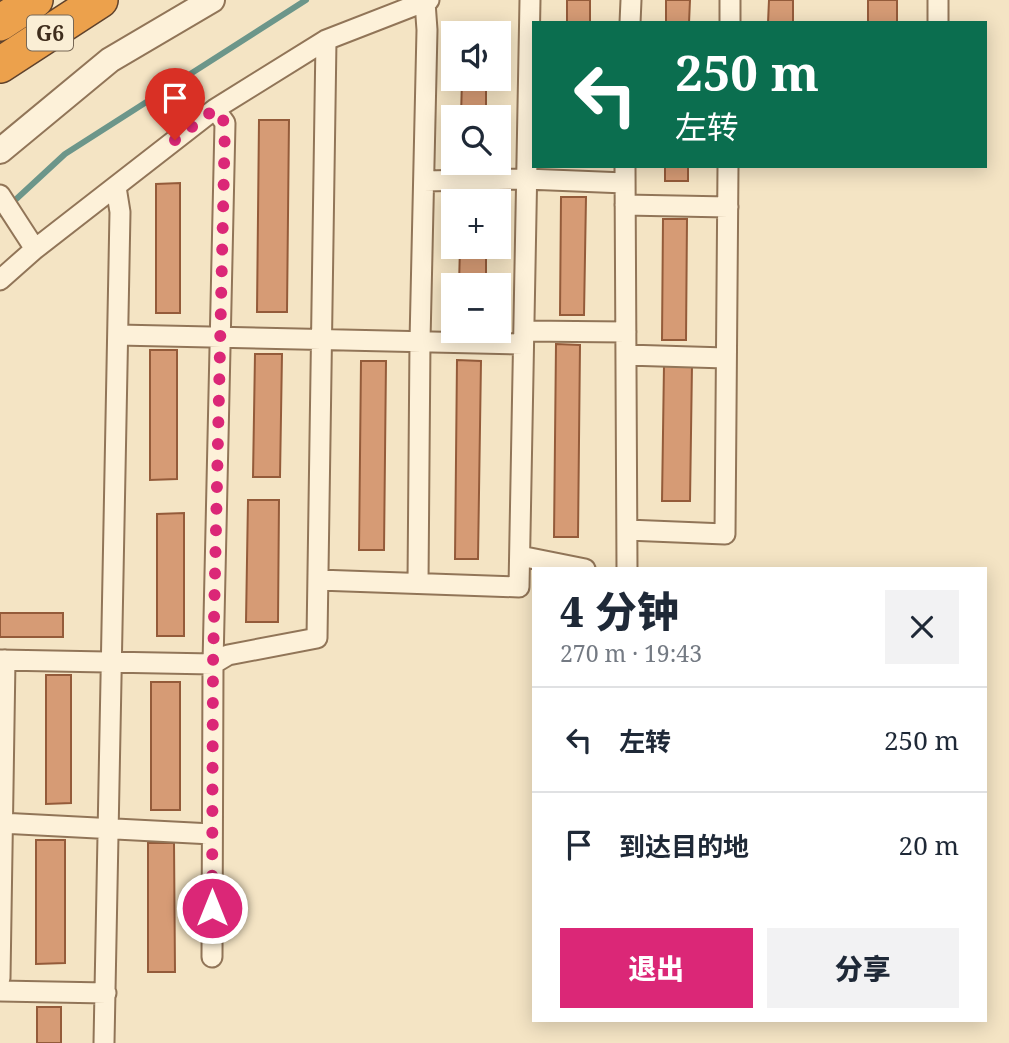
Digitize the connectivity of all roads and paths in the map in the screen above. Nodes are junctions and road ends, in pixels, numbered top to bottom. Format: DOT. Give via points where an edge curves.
graph roads {
  1 [pos="35,0"];
  2 [pos="100,0"];
  3 [pos="212,0"];
  4 [pos="530,0"];
  5 [pos="631,0"];
  6 [pos="730,0"];
  7 [pos="938,0"];
  8 [pos="427,1"];
  9 [pos="630,21"];
  10 [pos="730,21"];
  11 [pos="938,21"];
  12 [pos="0,23"];
  13 [pos="326,40"];
  14 [pos="0,65"];
  15 [pos="215,109"];
  16 [pos="0,151"];
  17 [pos="728,168"];
  18 [pos="625,175"];
  19 [pos="526,179"];
  20 [pos="424,181"];
  21 [pos="116,187"];
  22 [pos="0,195"];
  23 [pos="625,205"];
  24 [pos="728,207"];
  25 [pos="35,249"];
  26 [pos="0,281"];
  27 [pos="626,332"];
  28 [pos="118,335"];
  29 [pos="221,337"];
  30 [pos="524,337"];
  31 [pos="323,338"];
  32 [pos="420,341"];
  33 [pos="626,355"];
  34 [pos="726,358"];
  35 [pos="627,530"];
  36 [pos="520,556"];
  37 [pos="575,567"];
  38 [pos="627,567"];
  39 [pos="318,580"];
  40 [pos="418,583"];
  41 [pos="2,660"];
  42 [pos="112,662"];
  43 [pos="213,664"];
  44 [pos="1,823"];
  45 [pos="109,829"];
  46 [pos="212,834"];
  47 [pos="212,957"];
  48 [pos="0,978"];
  49 [pos="0,991"];
  50 [pos="106,993"];
  51 [pos="104,1043"];
  1 -- 12 [label="highway, G6"];
  2 -- 14 [label="highway, G6"];
  3 -- 16 [label="street" via="110,60"];
  4 -- 19 [label="street"];
  5 -- 9 [label="street"];
  6 -- 10 [label="street"];
  7 -- 11 [label="street"];
  8 -- 13 [label="street"];
  8 -- 20 [label="street"];
  13 -- 15 [label="street"];
  13 -- 31 [label="street"];
  15 -- 21 [label="street"];
  15 -- 29 [label="street" via="225,123"];
  17 -- 24 [label="street"];
  18 -- 19 [label="street"];
  18 -- 23 [label="street"];
  19 -- 20 [label="street"];
  19 -- 30 [label="street"];
  20 -- 32 [label="street"];
  21 -- 25 [label="street"];
  21 -- 28 [label="street" via="120,212"];
  22 -- 25 [label="street"];
  23 -- 24 [label="street"];
  23 -- 27 [label="street"];
  24 -- 34 [label="street"];
  25 -- 26 [label="street"];
  27 -- 30 [label="street"];
  27 -- 33 [label="street"];
  28 -- 29 [label="street"];
  28 -- 42 [label="street"];
  29 -- 31 [label="street"];
  29 -- 43 [label="street"];
  30 -- 32 [label="street"];
  30 -- 36 [label="street"];
  31 -- 32 [label="street"];
  31 -- 39 [label="street"];
  32 -- 40 [label="street"];
  33 -- 34 [label="street"];
  33 -- 35 [label="street"];
  34 -- 35 [label="street" via="725,534"];
  35 -- 38 [label="street"];
  36 -- 37 [label="street"];
  36 -- 40 [label="street" via="519,587"];
  39 -- 40 [label="street"];
  39 -- 43 [label="street" via="317,638 228,655"];
  41 -- 42 [label="street"];
  41 -- 44 [label="street"];
  42 -- 43 [label="street"];
  42 -- 45 [label="street"];
  43 -- 46 [label="street"];
  44 -- 45 [label="street"];
  44 -- 48 [label="street"];
  45 -- 46 [label="street"];
  45 -- 50 [label="street"];
  46 -- 47 [label="street"];
  49 -- 50 [label="street"];
  50 -- 51 [label="street"];
}
